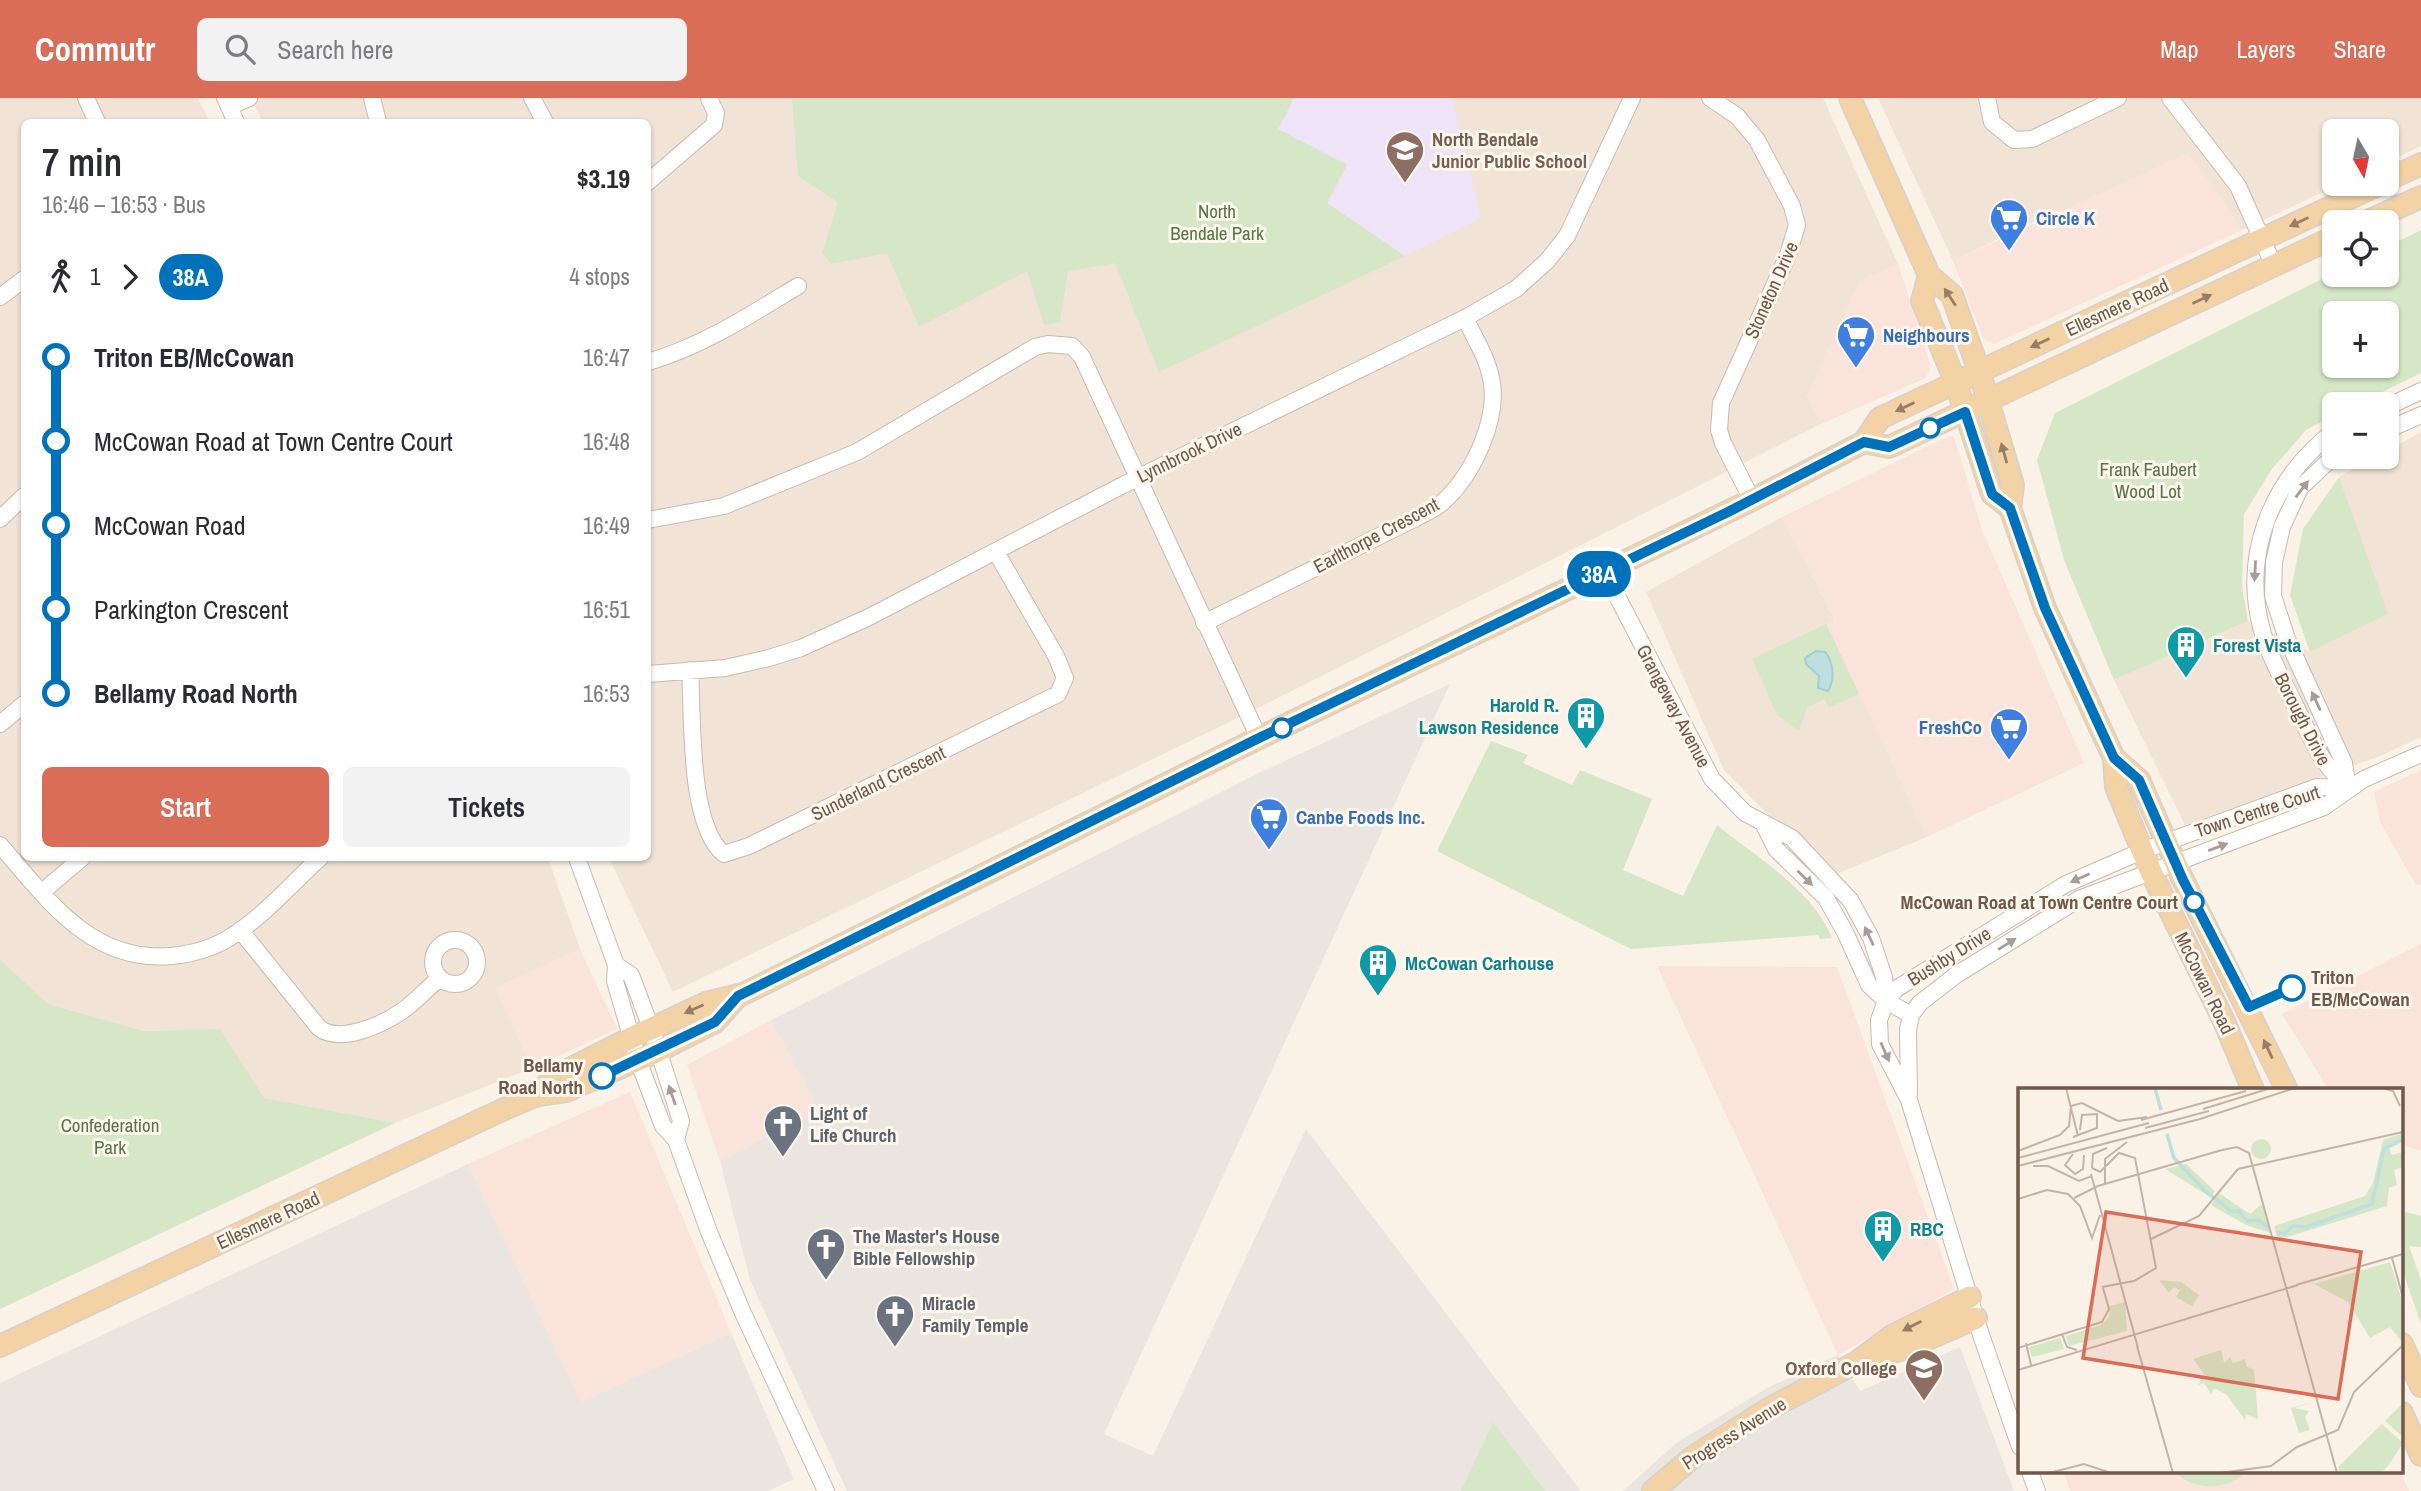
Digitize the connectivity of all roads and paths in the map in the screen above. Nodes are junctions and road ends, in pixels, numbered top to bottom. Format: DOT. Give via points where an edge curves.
graph roads {
  1 [pos="86,98"];
  2 [pos="249,98"];
  3 [pos="372,98"];
  4 [pos="532,98"];
  5 [pos="709,98"];
  6 [pos="1632,98"];
  7 [pos="1710,98"];
  8 [pos="1850,98"];
  9 [pos="1987,98"];
  10 [pos="2118,98"];
  11 [pos="2170,98"];
  12 [pos="230,109"];
  13 [pos="96,119"];
  14 [pos="377,119"];
  15 [pos="542,119"];
  16 [pos="2421,164"];
  17 [pos="2399,174"];
  18 [pos="651,179"];
  19 [pos="2354,196"];
  20 [pos="2421,197"];
  21 [pos="2392,210"];
  22 [pos="2263,239"];
  23 [pos="2322,243"];
  24 [pos="2274,267"];
  25 [pos="1929,275"];
  26 [pos="21,281"];
  27 [pos="798,286"];
  28 [pos="0,297"];
  29 [pos="1465,318"];
  30 [pos="651,361"];
  31 [pos="1979,371"];
  32 [pos="1956,383"];
  33 [pos="2421,391"];
  34 [pos="1988,399"];
  35 [pos="2399,401"];
  36 [pos="1965,412"];
  37 [pos="2421,415"];
  38 [pos="2399,425"];
  39 [pos="1864,442"];
  40 [pos="2322,442"];
  41 [pos="2322,467"];
  42 [pos="1137,478"];
  43 [pos="21,499"];
  44 [pos="1752,500"];
  45 [pos="2010,508"];
  46 [pos="0,519"];
  47 [pos="651,519"];
  48 [pos="996,552"];
  49 [pos="1604,571"];
  50 [pos="1204,623"];
  51 [pos="690,670"];
  52 [pos="651,674"];
  53 [pos="21,706"];
  54 [pos="0,724"];
  55 [pos="1259,738"];
  56 [pos="2421,754"];
  57 [pos="2114,758"];
  58 [pos="2348,788"];
  59 [pos="2167,842"];
  60 [pos="0,845"];
  61 [pos="2142,851"];
  62 [pos="78,861"];
  63 [pos="317,861"];
  64 [pos="578,861"];
  65 [pos="2176,863"];
  66 [pos="2151,872"];
  67 [pos="42,892"];
  68 [pos="2046,897"];
  69 [pos="2057,913"];
  70 [pos="240,930"];
  71 [pos="1955,953"];
  72 [pos="616,965"];
  73 [pos="1965,970"];
  74 [pos="440,978"];
  75 [pos="738,996"];
  76 [pos="1886,1001"];
  77 [pos="1911,1015"];
  78 [pos="652,1028"];
  79 [pos="631,1038"];
  80 [pos="657,1051"];
  81 [pos="638,1060"];
  82 [pos="2252,1088"];
  83 [pos="2286,1088"];
  84 [pos="537,1095"];
  85 [pos="1909,1100"];
  86 [pos="676,1140"];
  87 [pos="1973,1308"];
  88 [pos="0,1346"];
  89 [pos="2404,1348"];
  90 [pos="2421,1386"];
  91 [pos="2404,1417"];
  92 [pos="2018,1441"];
  93 [pos="2421,1455"];
  94 [pos="2031,1474"];
  95 [pos="826,1491"];
  96 [pos="1653,1491"];
  97 [pos="2037,1491"];
  1 -- 13 [label="street"];
  2 -- 12 [label="street"];
  3 -- 14 [label="street"];
  4 -- 15 [label="street"];
  5 -- 18 [label="street" via="716,113 714,125"];
  6 -- 29 [label="street, Lynnbrook Drive" via="1580,212 1557,249 1523,284"];
  7 -- 44 [label="street, Stoneton Drive" via="1748,127 1768,156 1797,225 1788,256 1721,403 1723,443"];
  8 -- 25 [label="main road, McCowan Road"];
  9 -- 10 [label="street" via="1992,122 2014,140 2032,139"];
  11 -- 22 [label="street" via="2230,174"];
  16 -- 17 [label="main road"];
  19 -- 22 [label="main road, Ellesmere Road, one-way"];
  20 -- 21 [label="main road"];
  22 -- 24 [label="street"];
  22 -- 31 [label="main road, Ellesmere Road, one-way"];
  23 -- 24 [label="main road, Ellesmere Road"];
  34 -- 24 [label="main road, Ellesmere Road, one-way"];
  31 -- 25 [label="main road, McCowan Road, one-way" via="1952,296"];
  25 -- 32 [label="main road, McCowan Road" via="1922,301"];
  26 -- 28 [label="street"];
  27 -- 30 [label="street" via="720,333"];
  29 -- 42 [label="street, Lynnbrook Drive"];
  29 -- 50 [label="street, Earlthorpe Crescent" via="1489,369 1493,398 1487,428 1455,490 1416,518"];
  31 -- 32 [label="main road, Ellesmere Road"];
  31 -- 34 [label="main road, McCowan Road"];
  32 -- 36 [label="main road, McCowan Road"];
  32 -- 39 [label="main road, Ellesmere Road, one-way" via="1880,418"];
  33 -- 35 [label="street"];
  34 -- 36 [label="main road, Ellesmere Road"];
  45 -- 34 [label="main road, McCowan Road, one-way" via="2013,485"];
  36 -- 39 [label="main road, Ellesmere Road" via="1889,447"];
  36 -- 45 [label="main road, McCowan Road" via="1992,494"];
  37 -- 38 [label="street"];
  39 -- 44 [label="main road, Ellesmere Road"];
  40 -- 58 [label="street, Borough Drive, one-way" via="2301,462 2274,500 2259,541 2255,578 2258,615 2272,657 2327,769"];
  58 -- 41 [label="street, Borough Drive, one-way" via="2344,763 2287,639 2273,596 2282,527 2300,488"];
  42 -- 47 [label="street" via="1082,357 1072,346 1048,344 1035,347 857,452 724,506"];
  42 -- 48 [label="street, Lynnbrook Drive"];
  42 -- 50 [label="street"];
  43 -- 46 [label="street"];
  44 -- 49 [label="main road, Ellesmere Road"];
  45 -- 57 [label="main road, McCowan Road" via="2045,608"];
  48 -- 51 [label="street, Lynnbrook Drive" via="801,648 725,668"];
  48 -- 51 [label="street, Sunderland Crescent" via="1056,656 1065,678 1058,694 749,846 724,854 707,833 700,808"];
  49 -- 55 [label="main road, Ellesmere Road"];
  49 -- 76 [label="street, Grangeway Avenue" via="1712,779 1745,813 1764,825 1776,849 1826,898 1868,985"];
  50 -- 55 [label="street"];
  51 -- 52 [label="street, Lynnbrook Drive"];
  53 -- 54 [label="street"];
  55 -- 75 [label="main road, Ellesmere Road"];
  56 -- 58 [label="street, Town Centre Court"];
  57 -- 59 [label="main road, McCowan Road" via="2139,780"];
  57 -- 61 [label="main road, McCowan Road" via="2116,787"];
  58 -- 59 [label="street, Town Centre Court" via="2317,787"];
  65 -- 58 [label="street, Town Centre Court, one-way" via="2324,807"];
  59 -- 61 [label="street, Bushby Drive"];
  59 -- 65 [label="main road, McCowan Road"];
  60 -- 67 [label="street"];
  61 -- 66 [label="main road, McCowan Road"];
  61 -- 68 [label="street, Bushby Drive, one-way"];
  62 -- 67 [label="street"];
  63 -- 70 [label="street"];
  64 -- 72 [label="street"];
  65 -- 66 [label="street, Bushby Drive"];
  83 -- 65 [label="main road, McCowan Road, one-way"];
  66 -- 69 [label="street, Bushby Drive" via="2079,899"];
  66 -- 82 [label="main road, McCowan Road"];
  67 -- 70 [label="street" via="80,930 124,954 148,958 188,954"];
  68 -- 69 [label="street"];
  68 -- 71 [label="street, Bushby Drive"];
  73 -- 69 [label="street, Bushby Drive, one-way"];
  70 -- 74 [label="street" via="318,1028 329,1035 345,1034 401,1012"];
  71 -- 73 [label="street"];
  71 -- 76 [label="street, Bushby Drive" via="1896,989"];
  72 -- 78 [label="street" via="631,975"];
  72 -- 79 [label="street" via="615,981"];
  73 -- 77 [label="street, Bushby Drive"];
  75 -- 78 [label="main road, Ellesmere Road, one-way" via="706,1003"];
  75 -- 80 [label="main road, Ellesmere Road" via="715,1022"];
  76 -- 77 [label="street, Grangeway Avenue"];
  76 -- 85 [label="street, one-way" via="1879,1020 1880,1044"];
  77 -- 85 [label="street"];
  78 -- 79 [label="main road, Ellesmere Road"];
  78 -- 80 [label="street"];
  79 -- 81 [label="street"];
  79 -- 84 [label="main road, Ellesmere Road" via="554,1076"];
  80 -- 81 [label="main road, Ellesmere Road"];
  86 -- 80 [label="street, one-way" via="681,1121"];
  81 -- 84 [label="main road, Ellesmere Road" via="566,1091"];
  81 -- 86 [label="street" via="663,1126"];
  84 -- 88 [label="main road, Ellesmere Road"];
  85 -- 87 [label="street"];
  86 -- 95 [label="street" via="743,1313"];
  87 -- 92 [label="street"];
  87 -- 96 [label="main road, Progress Avenue" via="1907,1348 1857,1362 1737,1427"];
  89 -- 90 [label="main road"];
  91 -- 93 [label="main road"];
  94 -- 97 [label="street"];
}
